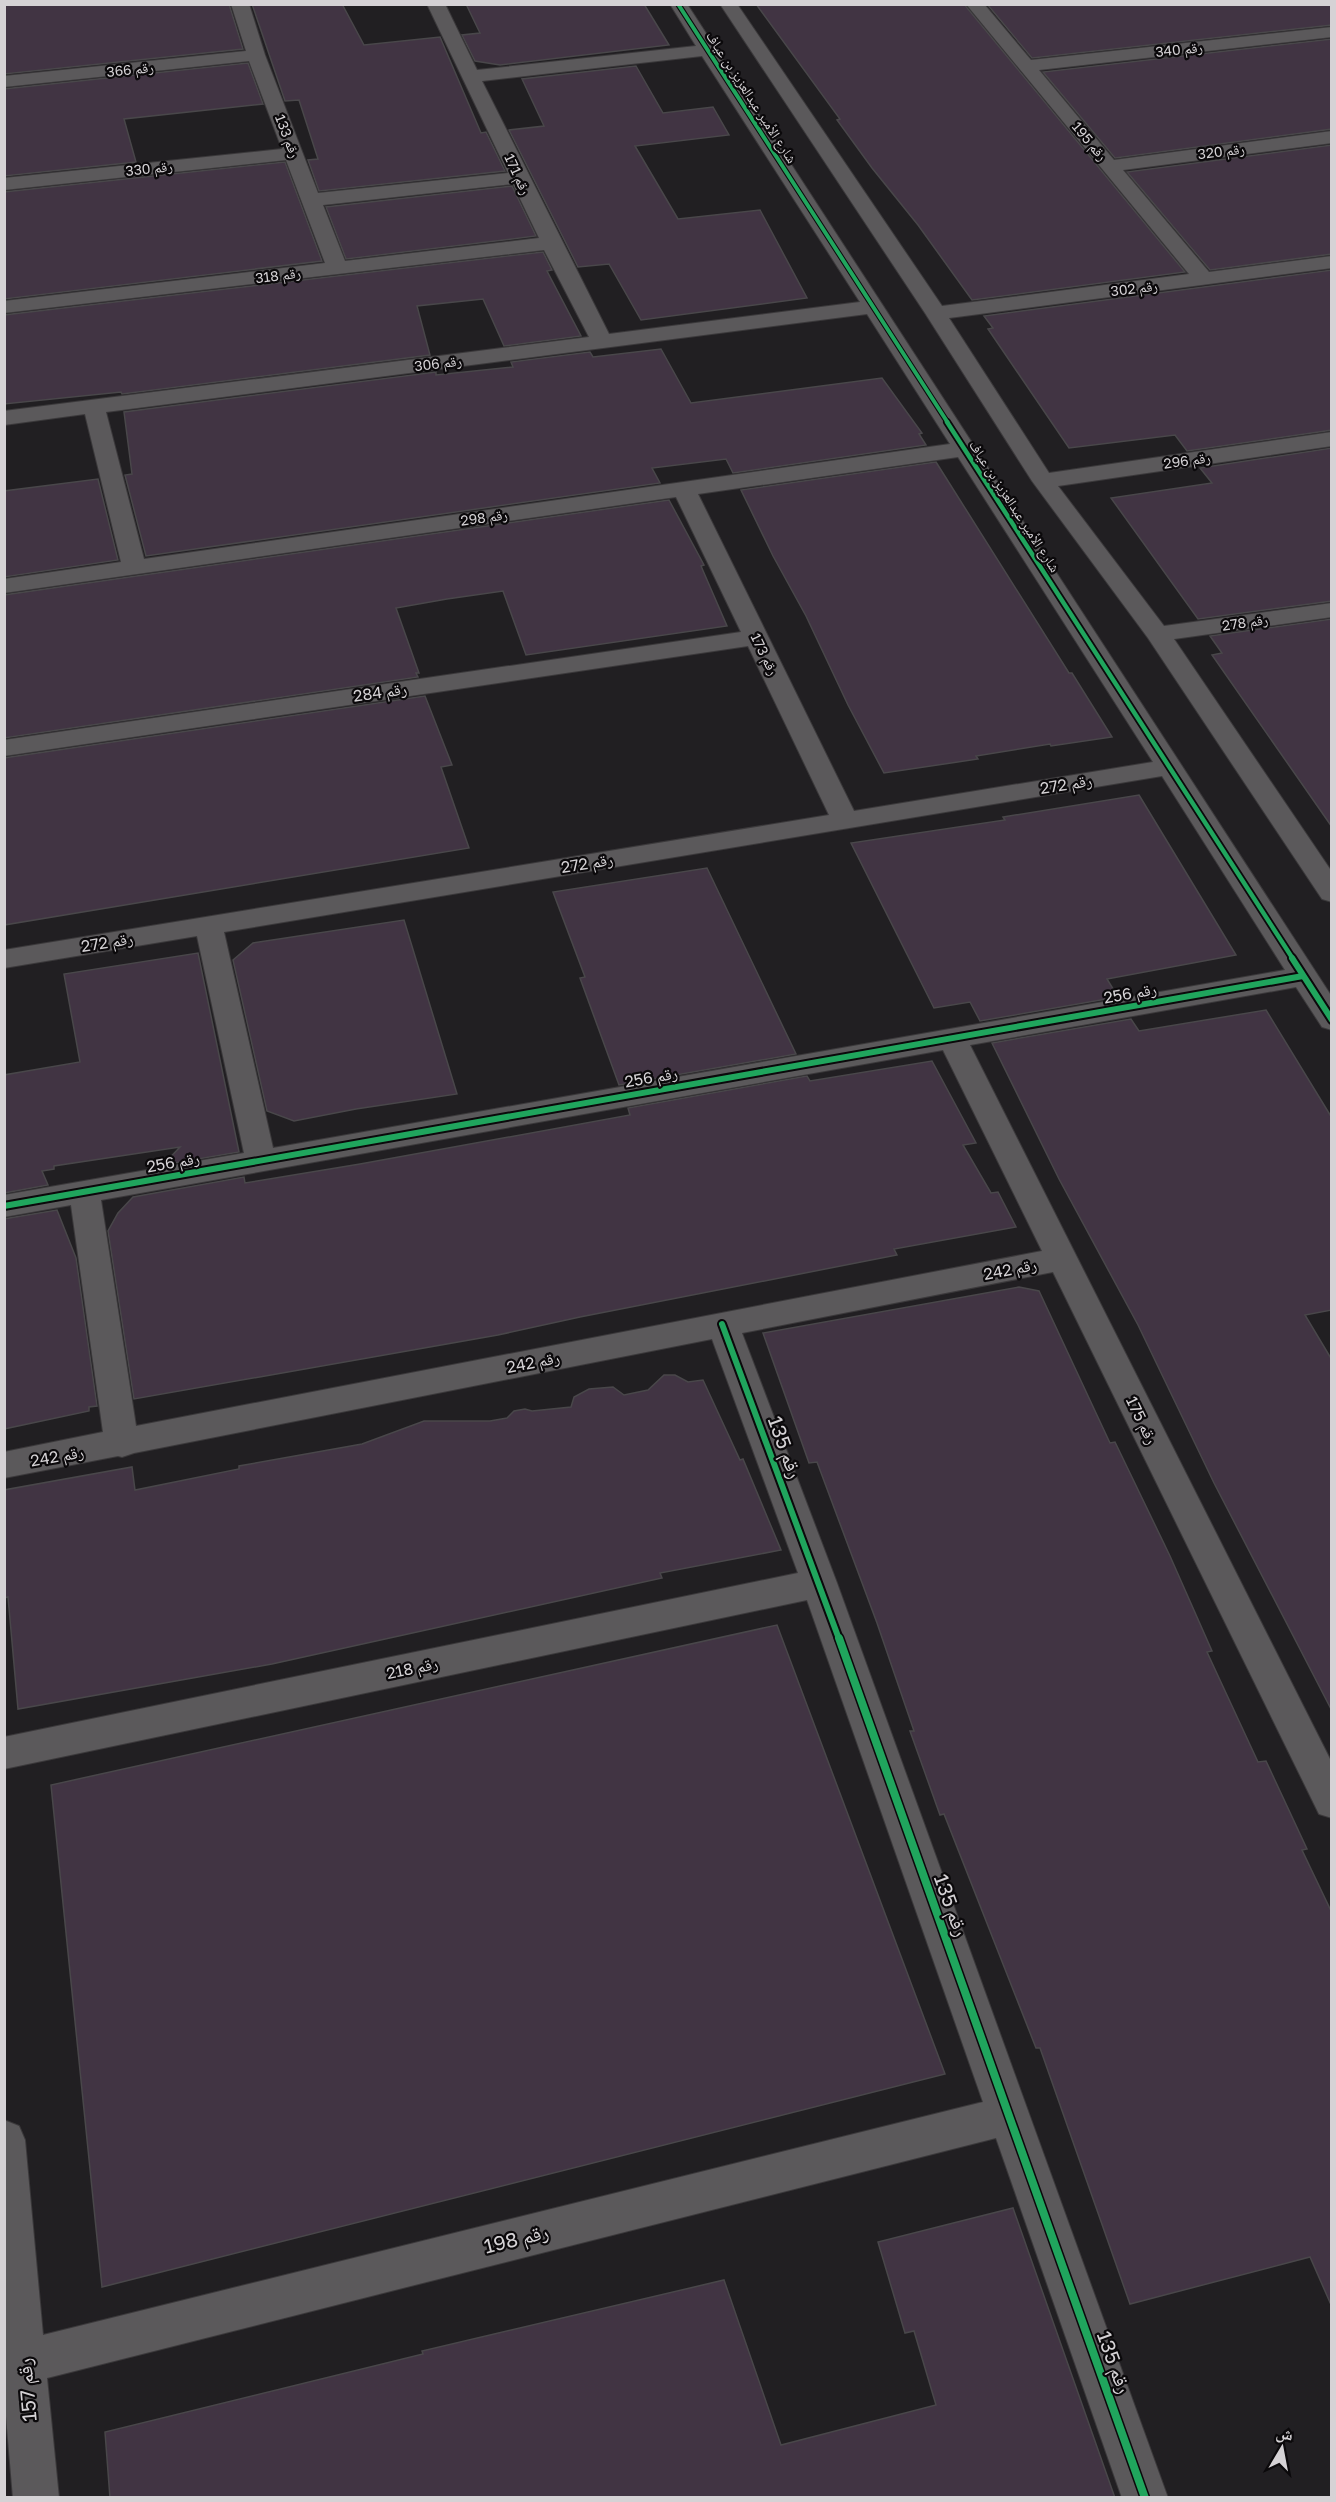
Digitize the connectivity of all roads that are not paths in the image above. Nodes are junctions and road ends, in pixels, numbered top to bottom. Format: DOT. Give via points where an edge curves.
graph roads {
  1 [pos="240,4"];
  2 [pos="436,4"];
  3 [pos="678,4"];
  4 [pos="728,4"];
  5 [pos="974,4"];
  6 [pos="1332,32"];
  7 [pos="707,50"];
  8 [pos="256,55"];
  9 [pos="1027,66"];
  10 [pos="472,76"];
  11 [pos="4,82"];
  12 [pos="1332,137"];
  13 [pos="294,153"];
  14 [pos="1110,166"];
  15 [pos="519,178"];
  16 [pos="4,184"];
  17 [pos="312,200"];
  18 [pos="551,243"];
  19 [pos="1332,262"];
  20 [pos="338,268"];
  21 [pos="1204,279"];
  22 [pos="4,307"];
  23 [pos="872,307"];
  24 [pos="936,313"];
  25 [pos="602,342"];
  26 [pos="94,407"];
  27 [pos="4,418"];
  28 [pos="1332,439"];
  29 [pos="964,449"];
  30 [pos="1043,481"];
  31 [pos="684,489"];
  32 [pos="134,568"];
  33 [pos="4,586"];
  34 [pos="1332,610"];
  35 [pos="1158,634"];
  36 [pos="756,637"];
  37 [pos="4,748"];
  38 [pos="1169,767"];
  39 [pos="845,820"];
  40 [pos="1332,893"];
  41 [pos="209,925"];
  42 [pos="4,959"];
  43 [pos="1303,976"];
  44 [pos="1332,1020"];
  45 [pos="952,1038"];
  46 [pos="261,1160"];
  47 [pos="84,1192"];
  48 [pos="4,1206"];
  49 [pos="1062,1259"];
  50 [pos="722,1324"];
  51 [pos="122,1444"];
  52 [pos="4,1465"];
  53 [pos="819,1583"];
  54 [pos="4,1753"];
  55 [pos="1321,1757"];
  56 [pos="1332,1802"];
  57 [pos="1010,2115"];
  58 [pos="4,2140"];
  59 [pos="23,2362"];
  60 [pos="36,2498"];
  61 [pos="1146,2498"];
  1 -- 8 [label="street, رقم 133"];
  2 -- 10 [label="street, رقم 171"];
  3 -- 7 [label="street, شارع الأمير عبدالعزيز بن عياف"];
  4 -- 24 [label="street, شارع الأمير عبدالعزيز بن عياف"];
  5 -- 9 [label="street, رقم 195"];
  6 -- 9 [label="street, رقم 340"];
  7 -- 10 [label="street"];
  7 -- 23 [label="street, شارع الأمير عبدالعزيز بن عياف"];
  8 -- 11 [label="street, رقم 366"];
  8 -- 13 [label="street, رقم 133"];
  9 -- 14 [label="street, رقم 195"];
  10 -- 15 [label="street, رقم 171"];
  12 -- 14 [label="street, رقم 320"];
  13 -- 16 [label="street, رقم 330"];
  13 -- 17 [label="street, رقم 133"];
  14 -- 21 [label="street, رقم 195"];
  15 -- 17 [label="street"];
  15 -- 18 [label="street, رقم 171"];
  17 -- 20 [label="street, رقم 133"];
  18 -- 20 [label="street, رقم 318"];
  18 -- 25 [label="street, رقم 171"];
  19 -- 21 [label="street, رقم 302"];
  20 -- 22 [label="street, رقم 318"];
  21 -- 24 [label="street, رقم 302"];
  23 -- 25 [label="street, رقم 306"];
  23 -- 29 [label="street, شارع الأمير عبدالعزيز بن عياف"];
  24 -- 30 [label="street, شارع الأمير عبدالعزيز بن عياف"];
  25 -- 26 [label="street, رقم 306"];
  26 -- 27 [label="street, رقم 306"];
  26 -- 32 [label="street"];
  28 -- 30 [label="street, رقم 296"];
  29 -- 31 [label="street, رقم 298"];
  29 -- 38 [label="street, شارع الأمير عبدالعزيز بن عياف"];
  30 -- 35 [label="street, شارع الأمير عبدالعزيز بن عياف"];
  31 -- 32 [label="street, رقم 298"];
  31 -- 36 [label="street, رقم 173"];
  32 -- 33 [label="street, رقم 298"];
  34 -- 35 [label="street, رقم 278"];
  35 -- 40 [label="street, شارع الأمير عبدالعزيز بن عياف"];
  36 -- 37 [label="street, رقم 284"];
  36 -- 39 [label="street, رقم 173"];
  38 -- 39 [label="street, رقم 272"];
  38 -- 43 [label="street, شارع الأمير عبدالعزيز بن عياف"];
  39 -- 41 [label="street, رقم 272"];
  41 -- 42 [label="street, رقم 272"];
  41 -- 46 [label="street"];
  43 -- 44 [label="street, شارع الأمير عبدالعزيز بن عياف"];
  43 -- 45 [label="street, رقم 256"];
  45 -- 46 [label="street, رقم 256"];
  45 -- 49 [label="street, رقم 175"];
  46 -- 47 [label="street, رقم 256"];
  47 -- 48 [label="street, رقم 256"];
  47 -- 51 [label="street"];
  49 -- 50 [label="street, رقم 242"];
  49 -- 55 [label="street, رقم 175"];
  50 -- 51 [label="street, رقم 242"];
  50 -- 53 [label="street, رقم 135"];
  51 -- 52 [label="street, رقم 242"];
  53 -- 54 [label="street, رقم 218"];
  53 -- 57 [label="street, رقم 135"];
  55 -- 56 [label="street, رقم 175"];
  57 -- 59 [label="street, رقم 198"];
  57 -- 61 [label="street, رقم 135"];
  58 -- 59 [label="street, رقم 157"];
  59 -- 60 [label="street, رقم 157"];
}
